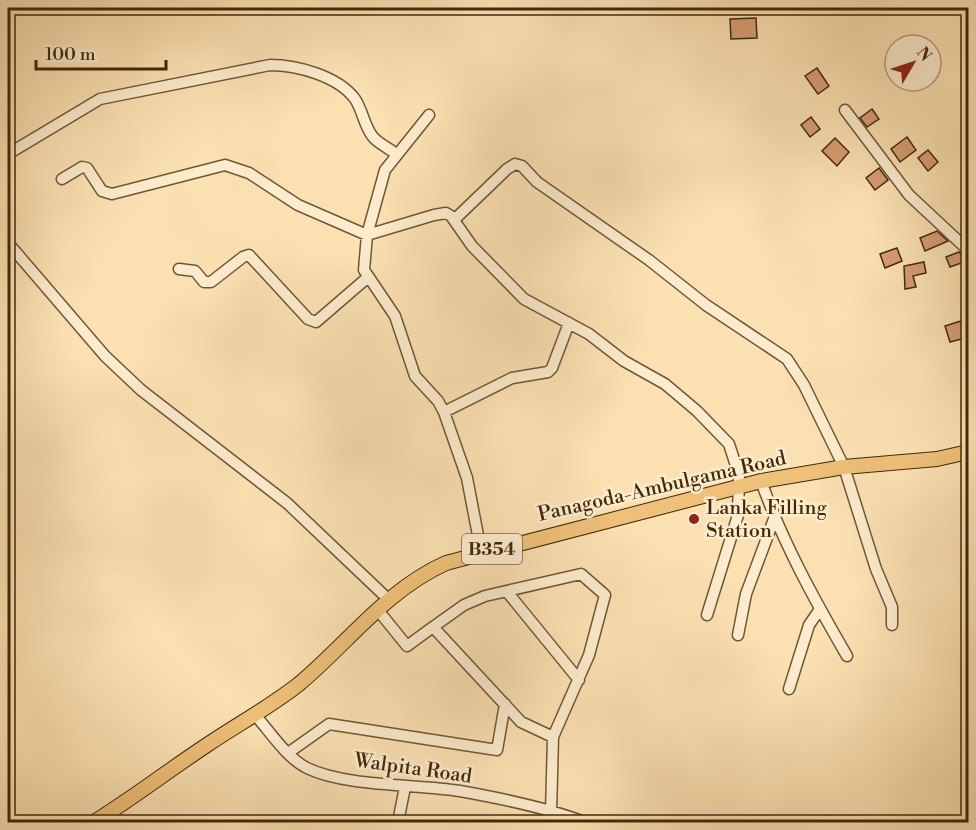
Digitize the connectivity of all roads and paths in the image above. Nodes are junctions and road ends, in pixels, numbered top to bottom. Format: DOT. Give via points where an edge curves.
graph roads {
  1 [pos="845,110"];
  2 [pos="429,114"];
  3 [pos="8,154"];
  4 [pos="396,154"];
  5 [pos="62,179"];
  6 [pos="454,220"];
  7 [pos="367,236"];
  8 [pos="8,243"];
  9 [pos="969,250"];
  10 [pos="179,269"];
  11 [pos="367,278"];
  12 [pos="569,323"];
  13 [pos="444,412"];
  14 [pos="969,452"];
  15 [pos="844,467"];
  16 [pos="761,481"];
  17 [pos="740,487"];
  18 [pos="774,519"];
  19 [pos="481,551"];
  20 [pos="508,593"];
  21 [pos="388,599"];
  22 [pos="377,609"];
  23 [pos="820,609"];
  24 [pos="707,615"];
  25 [pos="892,625"];
  26 [pos="434,627"];
  27 [pos="738,635"];
  28 [pos="847,656"];
  29 [pos="579,680"];
  30 [pos="789,689"];
  31 [pos="505,704"];
  32 [pos="256,716"];
  33 [pos="553,737"];
  34 [pos="288,753"];
  35 [pos="405,787"];
  36 [pos="551,813"];
  37 [pos="103,820"];
  38 [pos="398,822"];
  39 [pos="584,822"];
  1 -- 9 [label="street" via="909,195"];
  2 -- 4 [label="street"];
  3 -- 4 [label="street" via="100,99 270,65 292,65 337,84 356,100 365,126 375,140"];
  4 -- 7 [label="street" via="382,179"];
  5 -- 7 [label="street" via="87,168 102,191 112,194 225,165 249,173 298,204"];
  6 -- 7 [label="street" via="446,213 434,215"];
  6 -- 12 [label="street" via="472,246 524,299"];
  6 -- 15 [label="street" via="507,169 515,164 522,166 537,182 787,359"];
  7 -- 11 [label="street"];
  8 -- 21 [label="street" via="112,363 287,503"];
  10 -- 11 [label="street" via="195,271 204,282 211,282 249,255 308,319 316,322"];
  11 -- 13 [label="street" via="394,316 415,376"];
  12 -- 13 [label="street" via="548,372 512,378"];
  12 -- 17 [label="street" via="664,384 697,411 729,444"];
  13 -- 19 [label="street" via="467,478"];
  14 -- 15 [label="main road, Panagoda-Ambulgama Road / B354" via="937,459"];
  15 -- 16 [label="main road, Panagoda-Ambulgama Road / B354"];
  15 -- 25 [label="street" via="892,607"];
  16 -- 17 [label="main road, Panagoda-Ambulgama Road / B354"];
  16 -- 18 [label="street"];
  17 -- 19 [label="main road, Panagoda-Ambulgama Road / B354"];
  17 -- 24 [label="street" via="738,515"];
  18 -- 23 [label="street"];
  18 -- 27 [label="street" via="746,594"];
  19 -- 21 [label="main road, Panagoda-Ambulgama Road / B354" via="426,572"];
  20 -- 26 [label="street" via="485,596 464,605"];
  20 -- 29 [label="street"];
  20 -- 29 [label="street" via="581,574 605,594"];
  21 -- 22 [label="main road, Panagoda-Ambulgama Road / B354"];
  22 -- 26 [label="street" via="406,646"];
  22 -- 32 [label="main road, Panagoda-Ambulgama Road / B354" via="299,683"];
  23 -- 28 [label="street"];
  23 -- 30 [label="street" via="809,625"];
  26 -- 31 [label="street"];
  29 -- 33 [label="street"];
  31 -- 33 [label="street" via="521,722"];
  31 -- 34 [label="street" via="497,750 329,724"];
  32 -- 34 [label="street, Walpita Road"];
  32 -- 37 [label="main road, Panagoda-Ambulgama Road / B354" via="209,744"];
  33 -- 36 [label="street"];
  34 -- 35 [label="street, Walpita Road" via="305,767 323,774"];
  35 -- 36 [label="street, Walpita Road" via="459,791"];
  35 -- 38 [label="street"];
  36 -- 39 [label="street, Walpita Road"];
}
